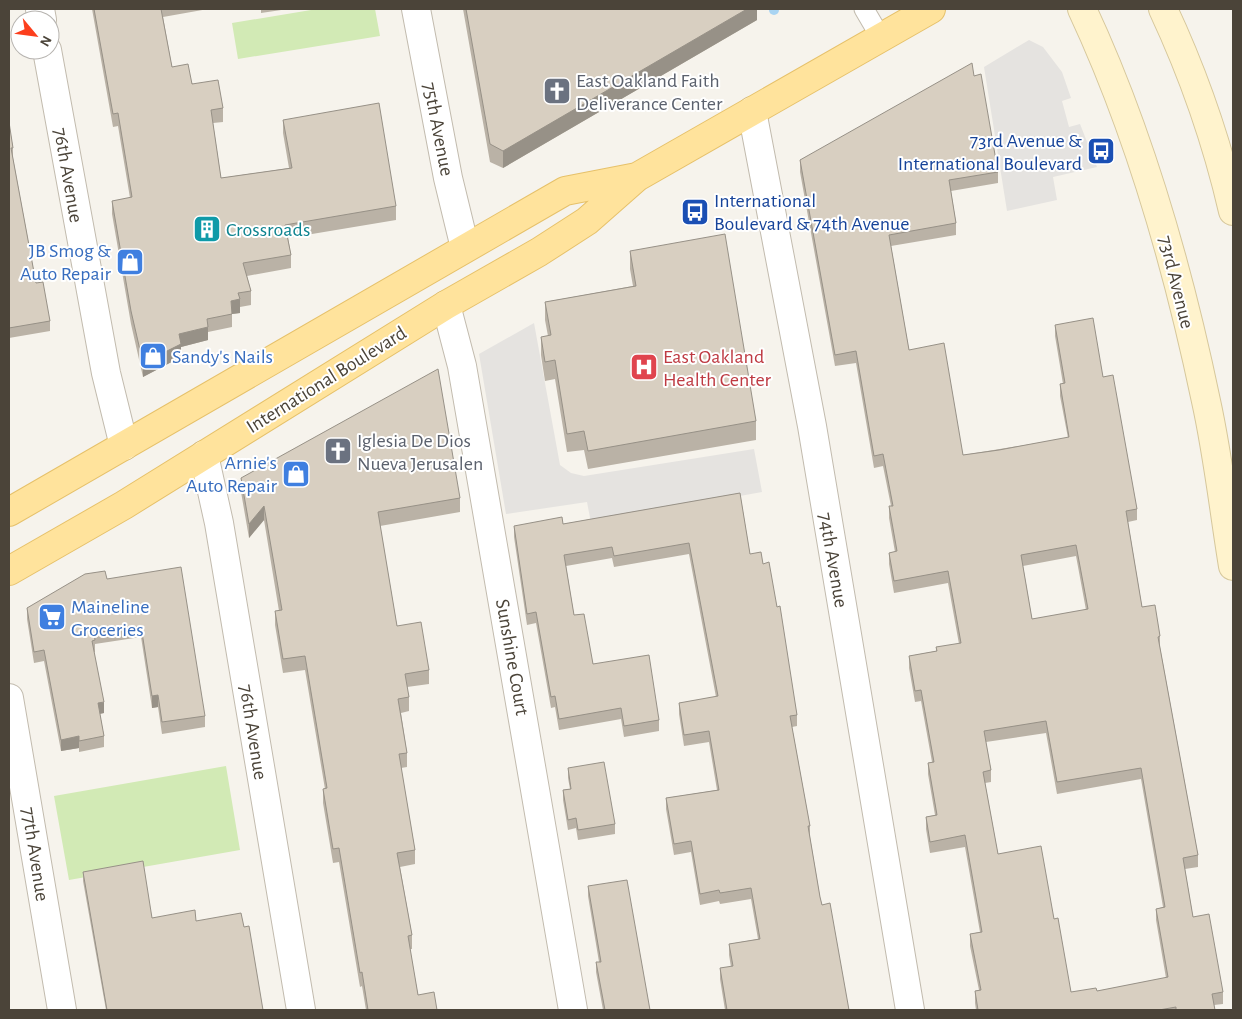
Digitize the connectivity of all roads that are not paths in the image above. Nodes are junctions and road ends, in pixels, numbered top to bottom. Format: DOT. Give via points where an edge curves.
graph roads {
  1 [pos="416,9"];
  2 [pos="864,9"];
  3 [pos="931,9"];
  4 [pos="1082,9"];
  5 [pos="1163,9"];
  6 [pos="880,38"];
  7 [pos="49,60"];
  8 [pos="752,111"];
  9 [pos="636,178"];
  10 [pos="1233,211"];
  11 [pos="465,248"];
  12 [pos="446,305"];
  13 [pos="124,446"];
  14 [pos="204,455"];
  15 [pos="9,512"];
  16 [pos="1233,566"];
  17 [pos="9,572"];
  18 [pos="9,698"];
  19 [pos="62,1010"];
  20 [pos="301,1010"];
  21 [pos="573,1010"];
  22 [pos="910,1010"];
  1 -- 11 [label="street, 75th Avenue" via="446,169"];
  2 -- 6 [label="lane"];
  3 -- 6 [label="main road, International Boulevard"];
  4 -- 16 [label="main road, 73rd Avenue" via="1125,108 1163,225 1207,402"];
  5 -- 10 [label="main road" via="1202,107"];
  6 -- 8 [label="main road, International Boulevard"];
  7 -- 13 [label="street, 76th Avenue" via="104,364"];
  8 -- 9 [label="main road, International Boulevard"];
  8 -- 22 [label="street, 74th Avenue" via="812,426"];
  9 -- 11 [label="main road, International Boulevard" via="565,191"];
  9 -- 12 [label="main road, International Boulevard" via="588,221"];
  11 -- 13 [label="main road, International Boulevard"];
  12 -- 14 [label="main road, International Boulevard"];
  12 -- 21 [label="street, Sunshine Court" via="462,366"];
  13 -- 15 [label="main road, International Boulevard"];
  14 -- 17 [label="main road, International Boulevard"];
  14 -- 20 [label="street, 76th Avenue" via="220,522"];
  18 -- 19 [label="street, 77th Avenue"];
}
